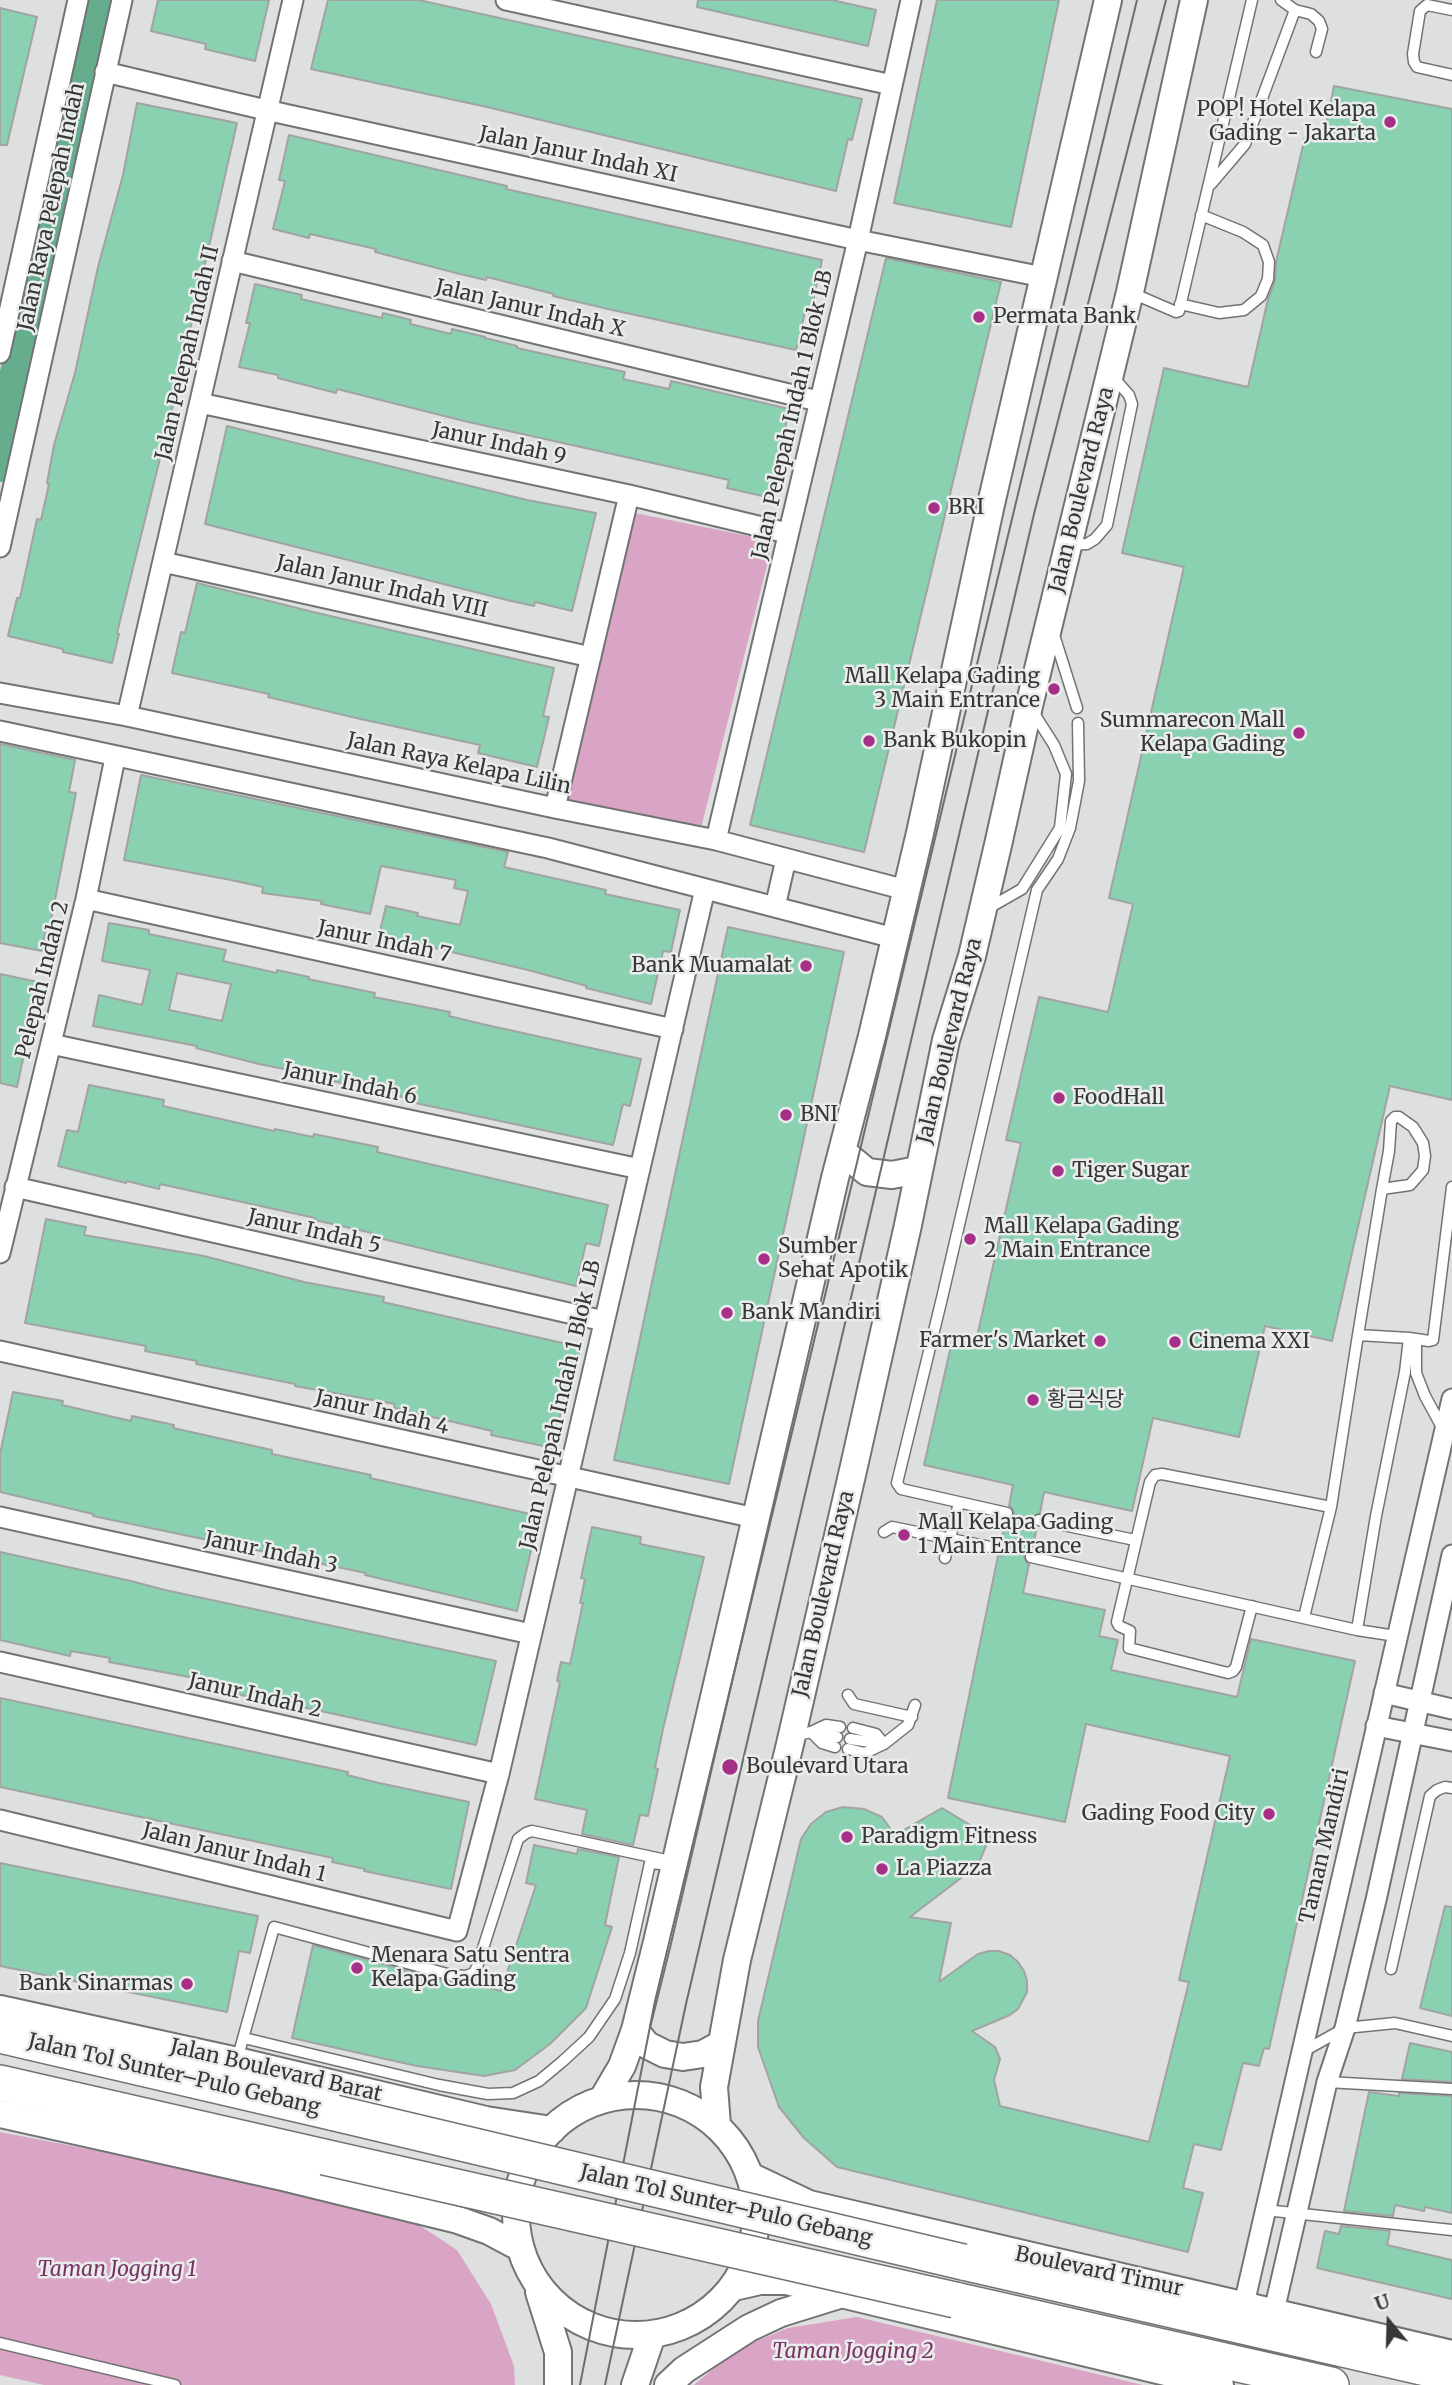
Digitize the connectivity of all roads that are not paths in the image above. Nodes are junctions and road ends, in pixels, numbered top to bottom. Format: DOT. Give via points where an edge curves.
graph roads {
  1 [pos="78,0"];
  2 [pos="122,0"];
  3 [pos="293,0"];
  4 [pos="506,0"];
  5 [pos="911,0"];
  6 [pos="1108,0"];
  7 [pos="1194,0"];
  8 [pos="1252,0"];
  9 [pos="1281,0"];
  10 [pos="1294,10"];
  11 [pos="1452,10"];
  12 [pos="1317,52"];
  13 [pos="105,72"];
  14 [pos="1452,75"];
  15 [pos="892,85"];
  16 [pos="267,110"];
  17 [pos="1208,187"];
  18 [pos="1201,215"];
  19 [pos="858,240"];
  20 [pos="232,261"];
  21 [pos="1043,277"];
  22 [pos="1130,292"];
  23 [pos="1180,304"];
  24 [pos="0,353"];
  25 [pos="818,401"];
  26 [pos="200,403"];
  27 [pos="629,495"];
  28 [pos="788,533"];
  29 [pos="0,547"];
  30 [pos="163,562"];
  31 [pos="1049,622"];
  32 [pos="591,657"];
  33 [pos="0,692"];
  34 [pos="1029,706"];
  35 [pos="1077,708"];
  36 [pos="127,716"];
  37 [pos="1078,723"];
  38 [pos="0,731"];
  39 [pos="115,758"];
  40 [pos="555,808"];
  41 [pos="716,840"];
  42 [pos="786,859"];
  43 [pos="705,889"];
  44 [pos="1022,889"];
  45 [pos="906,890"];
  46 [pos="1037,890"];
  47 [pos="86,899"];
  48 [pos="775,907"];
  49 [pos="981,912"];
  50 [pos="894,938"];
  51 [pos="673,1028"];
  52 [pos="946,1040"];
  53 [pos="51,1044"];
  54 [pos="842,1167"];
  55 [pos="640,1168"];
  56 [pos="912,1171"];
  57 [pos="15,1186"];
  58 [pos="1452,1187"];
  59 [pos="1382,1189"];
  60 [pos="912,1201"];
  61 [pos="0,1252"];
  62 [pos="604,1321"];
  63 [pos="1358,1335"];
  64 [pos="1413,1339"];
  65 [pos="0,1351"];
  66 [pos="1452,1399"];
  67 [pos="1444,1431"];
  68 [pos="567,1478"];
  69 [pos="959,1503"];
  70 [pos="1331,1507"];
  71 [pos="1007,1513"];
  72 [pos="0,1517"];
  73 [pos="755,1518"];
  74 [pos="1039,1520"];
  75 [pos="884,1532"];
  76 [pos="949,1537"];
  77 [pos="1135,1540"];
  78 [pos="1000,1549"];
  79 [pos="1452,1555"];
  80 [pos="1031,1557"];
  81 [pos="945,1558"];
  82 [pos="1126,1579"];
  83 [pos="1252,1606"];
  84 [pos="1304,1617"];
  85 [pos="1357,1630"];
  86 [pos="531,1634"];
  87 [pos="1396,1636"];
  88 [pos="0,1662"];
  89 [pos="1384,1693"];
  90 [pos="848,1695"];
  91 [pos="1419,1702"];
  92 [pos="915,1705"];
  93 [pos="1452,1709"];
  94 [pos="912,1717"];
  95 [pos="1376,1726"];
  96 [pos="1411,1732"];
  97 [pos="838,1737"];
  98 [pos="801,1738"];
  99 [pos="1452,1741"];
  100 [pos="884,1744"];
  101 [pos="499,1774"];
  102 [pos="1452,1788"];
  103 [pos="0,1820"];
  104 [pos="675,1864"];
  105 [pos="457,1931"];
  106 [pos="1391,1969"];
  107 [pos="0,2009"];
  108 [pos="1345,2028"];
  109 [pos="635,2030"];
  110 [pos="0,2035"];
  111 [pos="1452,2036"];
  112 [pos="720,2045"];
  113 [pos="241,2049"];
  114 [pos="1300,2053"];
  115 [pos="1327,2082"];
  116 [pos="0,2083"];
  117 [pos="1452,2089"];
  118 [pos="602,2100"];
  119 [pos="0,2114"];
  120 [pos="486,2120"];
  121 [pos="717,2125"];
  122 [pos="552,2130"];
  123 [pos="750,2176"];
  124 [pos="809,2204"];
  125 [pos="1265,2210"];
  126 [pos="1297,2212"];
  127 [pos="458,2220"];
  128 [pos="1452,2230"];
  129 [pos="519,2247"];
  130 [pos="787,2281"];
  131 [pos="537,2285"];
  132 [pos="734,2287"];
  133 [pos="841,2294"];
  134 [pos="1244,2304"];
  135 [pos="1274,2311"];
  136 [pos="652,2335"];
  137 [pos="0,2343"];
  138 [pos="1452,2354"];
  139 [pos="1452,2374"];
  140 [pos="175,2385"];
  141 [pos="558,2385"];
  142 [pos="635,2385"];
  143 [pos="667,2385"];
  144 [pos="1220,2385"];
  145 [pos="1331,2385"];
  1 -- 24 [label="street, Jalan Raya Pelepah Indah"];
  2 -- 13 [label="street, Jalan Raya Pelepah Indah"];
  3 -- 16 [label="street, Jalan Pelepah Indah II"];
  4 -- 15 [label="street"];
  5 -- 15 [label="street, Jalan Pelepah Indah 1 Blok LB"];
  6 -- 21 [label="main road"];
  7 -- 22 [label="main road, Jalan Boulevard Raya"];
  8 -- 17 [label="lane"];
  9 -- 10 [label="lane"];
  10 -- 12 [label="lane" via="1319,21 1322,29"];
  10 -- 17 [label="lane" via="1245,144"];
  11 -- 14 [label="lane" via="1427,5 1420,11 1413,62"];
  13 -- 16 [label="street, Jalan Janur Indah XI"];
  13 -- 29 [label="street, Jalan Raya Pelepah Indah"];
  15 -- 19 [label="street, Jalan Pelepah Indah 1 Blok LB"];
  16 -- 19 [label="street, Jalan Janur Indah XI"];
  16 -- 20 [label="street, Jalan Pelepah Indah II"];
  17 -- 18 [label="lane"];
  18 -- 23 [label="lane"];
  18 -- 23 [label="lane" via="1263,245 1268,279 1261,296 1244,310 1219,313"];
  19 -- 21 [label="street, Jalan Janur Indah XI"];
  19 -- 25 [label="street, Jalan Pelepah Indah 1 Blok LB"];
  20 -- 25 [label="street, Jalan Janur Indah X"];
  20 -- 26 [label="street, Jalan Pelepah Indah II"];
  21 -- 45 [label="main road"];
  22 -- 23 [label="lane" via="1176,312"];
  22 -- 31 [label="main road, Jalan Boulevard Raya"];
  25 -- 28 [label="street, Jalan Pelepah Indah 1 Blok LB"];
  26 -- 27 [label="street, Janur Indah 9"];
  26 -- 30 [label="street, Jalan Pelepah Indah II"];
  27 -- 28 [label="street, Janur Indah 9"];
  27 -- 32 [label="street"];
  28 -- 41 [label="street, Jalan Pelepah Indah 1 Blok LB"];
  30 -- 32 [label="street, Jalan Janur Indah VIII"];
  30 -- 36 [label="street, Jalan Pelepah Indah II"];
  31 -- 34 [label="main road, Jalan Boulevard Raya"];
  31 -- 35 [label="lane"];
  32 -- 40 [label="street"];
  33 -- 36 [label="street, Jalan Raya Kelapa Lilin"];
  34 -- 44 [label="lane" via="1066,774 1060,828"];
  34 -- 49 [label="main road, Jalan Boulevard Raya"];
  36 -- 40 [label="street, Jalan Raya Kelapa Lilin"];
  37 -- 46 [label="lane" via="1079,781 1070,828 1058,859"];
  38 -- 39 [label="street"];
  39 -- 43 [label="street" via="548,848"];
  39 -- 47 [label="street, Pelepah Indah 2"];
  40 -- 41 [label="street, Jalan Raya Kelapa Lilin"];
  41 -- 42 [label="street, Jalan Raya Kelapa Lilin"];
  42 -- 45 [label="street, Jalan Raya Kelapa Lilin"];
  42 -- 48 [label="street"];
  43 -- 48 [label="street"];
  43 -- 51 [label="street, Jalan Pelepah Indah 1 Blok LB"];
  44 -- 46 [label="lane"];
  44 -- 49 [label="lane"];
  45 -- 50 [label="main road"];
  46 -- 69 [label="lane" via="897,1483 901,1489"];
  47 -- 51 [label="street, Janur Indah 7"];
  47 -- 53 [label="street, Pelepah Indah 2"];
  48 -- 50 [label="street"];
  49 -- 52 [label="main road, Jalan Boulevard Raya"];
  50 -- 54 [label="main road"];
  51 -- 55 [label="street, Jalan Pelepah Indah 1 Blok LB"];
  52 -- 56 [label="main road" via="932,1061"];
  52 -- 60 [label="main road, Jalan Boulevard Raya"];
  53 -- 55 [label="street, Janur Indah 6"];
  53 -- 57 [label="street, Pelepah Indah 2"];
  54 -- 56 [label="main road" via="892,1175"];
  54 -- 73 [label="main road"];
  55 -- 62 [label="street, Jalan Pelepah Indah 1 Blok LB"];
  56 -- 60 [label="main road"];
  57 -- 61 [label="street, Pelepah Indah 2"];
  57 -- 62 [label="street, Janur Indah 5"];
  58 -- 64 [label="lane" via="1433,1340"];
  59 -- 59 [label="lane" via="1391,1121 1399,1117 1423,1143 1423,1170 1410,1185"];
  59 -- 63 [label="lane"];
  60 -- 98 [label="main road, Jalan Boulevard Raya"];
  62 -- 68 [label="street, Jalan Pelepah Indah 1 Blok LB"];
  63 -- 64 [label="lane"];
  63 -- 70 [label="lane"];
  64 -- 67 [label="lane" via="1416,1373"];
  64 -- 85 [label="lane"];
  65 -- 68 [label="street, Janur Indah 4"];
  66 -- 67 [label="street, Taman Mandiri"];
  67 -- 87 [label="street, Taman Mandiri"];
  68 -- 73 [label="street, Janur Indah 4"];
  68 -- 86 [label="street, Jalan Pelepah Indah 1 Blok LB"];
  69 -- 71 [label="lane"];
  69 -- 76 [label="lane"];
  70 -- 77 [label="lane" via="1155,1475"];
  70 -- 84 [label="lane"];
  72 -- 86 [label="street, Janur Indah 3"];
  73 -- 104 [label="main road"];
  74 -- 77 [label="lane"];
  75 -- 76 [label="lane" via="892,1527"];
  76 -- 78 [label="lane"];
  76 -- 81 [label="lane"];
  77 -- 82 [label="lane"];
  79 -- 91 [label="street"];
  80 -- 82 [label="lane"];
  82 -- 83 [label="lane"];
  82 -- 83 [label="lane" via="1117,1622 1130,1631 1129,1648 1228,1673 1236,1667"];
  83 -- 84 [label="lane"];
  84 -- 85 [label="lane"];
  85 -- 87 [label="lane"];
  86 -- 101 [label="street, Jalan Pelepah Indah 1 Blok LB"];
  87 -- 89 [label="street, Taman Mandiri"];
  88 -- 101 [label="street, Janur Indah 2"];
  89 -- 91 [label="street"];
  89 -- 95 [label="street, Taman Mandiri"];
  90 -- 94 [label="lane" via="854,1704"];
  91 -- 93 [label="street"];
  91 -- 96 [label="street"];
  92 -- 94 [label="lane"];
  94 -- 100 [label="lane"];
  95 -- 96 [label="street"];
  95 -- 114 [label="street, Taman Mandiri"];
  96 -- 99 [label="street"];
  96 -- 108 [label="street"];
  97 -- 98 [label="lane"];
  98 -- 112 [label="main road, Jalan Boulevard Raya" via="737,1960"];
  100 -- 100 [label="lane" via="865,1753 850,1739 876,1734"];
  101 -- 105 [label="street, Jalan Pelepah Indah 1 Blok LB"];
  102 -- 106 [label="lane" via="1430,1796"];
  103 -- 105 [label="street, Jalan Janur Indah 1"];
  104 -- 109 [label="main road"];
  104 -- 113 [label="lane" via="650,1863 615,1999 589,2037 539,2081 513,2093 488,2094"];
  104 -- 113 [label="lane" via="532,1831 518,1839 474,1973 466,1976 274,1927"];
  107 -- 113 [label="main road, Jalan Boulevard Barat"];
  108 -- 111 [label="lane" via="1395,2023"];
  108 -- 114 [label="lane"];
  108 -- 115 [label="street"];
  109 -- 112 [label="main road" via="647,2045 664,2054 703,2054"];
  109 -- 118 [label="main road" via="622,2066"];
  110 -- 139 [label="highway, Jalan Tol Sunter–Pulo Gebang, bridge"];
  112 -- 121 [label="main road, Jalan Boulevard Raya" via="714,2087"];
  113 -- 120 [label="main road, Jalan Boulevard Barat"];
  114 -- 125 [label="street, Taman Mandiri"];
  115 -- 117 [label="lane"];
  115 -- 126 [label="street"];
  116 -- 145 [label="highway, Jalan Tol Sunter–Pulo Gebang, bridge"];
  118 -- 121 [label="main road" via="650,2096 674,2101"];
  118 -- 122 [label="main road"];
  119 -- 127 [label="main road"];
  120 -- 122 [label="main road, Jalan Boulevard Barat"];
  120 -- 127 [label="main road" via="487,2154 477,2188"];
  121 -- 123 [label="main road" via="733,2143"];
  122 -- 129 [label="main road" via="529,2160 519,2185 515,2229"];
  123 -- 124 [label="main road, Boulevard Timur"];
  123 -- 132 [label="main road" via="756,2232"];
  124 -- 130 [label="main road" via="789,2222 782,2240 781,2262"];
  124 -- 134 [label="main road, Boulevard Timur"];
  125 -- 126 [label="lane"];
  125 -- 134 [label="street, Taman Mandiri"];
  126 -- 128 [label="lane"];
  126 -- 135 [label="street"];
  127 -- 129 [label="main road"];
  129 -- 131 [label="main road"];
  130 -- 132 [label="main road"];
  130 -- 133 [label="main road"];
  131 -- 136 [label="main road" via="560,2309 587,2326 619,2334"];
  131 -- 141 [label="main road" via="558,2352"];
  132 -- 136 [label="main road" via="702,2316"];
  133 -- 143 [label="main road" via="749,2328"];
  133 -- 144 [label="main road"];
  134 -- 135 [label="main road, Boulevard Timur"];
  135 -- 138 [label="main road, Boulevard Timur"];
  136 -- 142 [label="main road"];
  137 -- 140 [label="lane"];
}
